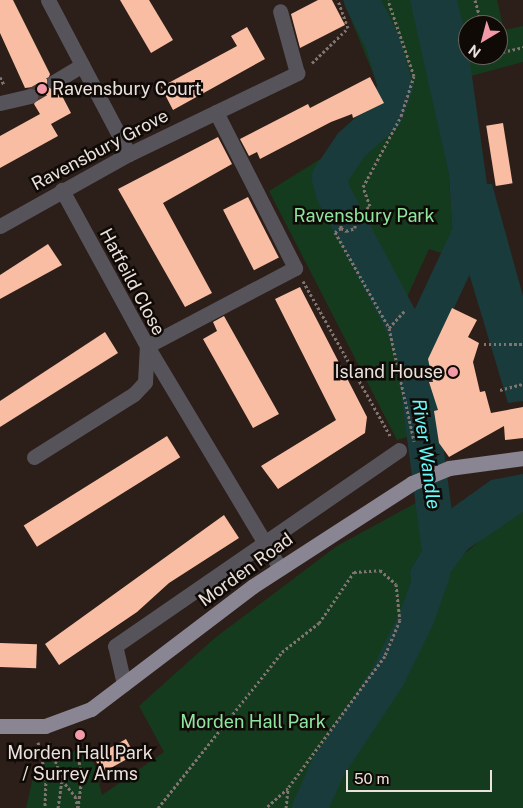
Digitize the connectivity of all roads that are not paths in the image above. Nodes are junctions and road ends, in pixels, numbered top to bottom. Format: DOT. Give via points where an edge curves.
graph roads {
  1 [pos="48,0"];
  2 [pos="280,11"];
  3 [pos="82,66"];
  4 [pos="54,82"];
  5 [pos="30,96"];
  6 [pos="0,103"];
  7 [pos="216,112"];
  8 [pos="129,154"];
  9 [pos="62,190"];
  10 [pos="0,226"];
  11 [pos="147,346"];
  12 [pos="399,450"];
  13 [pos="34,457"];
  14 [pos="523,458"];
  15 [pos="262,542"];
  16 [pos="280,568"];
  17 [pos="124,684"];
  18 [pos="0,726"];
  1 -- 3 [label="street"];
  2 -- 7 [label="street, Ravensbury Grove" via="297,72"];
  3 -- 4 [label="street"];
  3 -- 8 [label="street"];
  5 -- 6 [label="street"];
  7 -- 8 [label="street, Ravensbury Grove"];
  7 -- 11 [label="street" via="295,268"];
  8 -- 9 [label="street, Ravensbury Grove"];
  9 -- 10 [label="street, Ravensbury Grove"];
  9 -- 11 [label="street, Hatfeild Close"];
  11 -- 13 [label="street, Hatfeild Close" via="146,382 134,394"];
  11 -- 15 [label="street"];
  12 -- 15 [label="street"];
  14 -- 16 [label="main road, Morden Road" via="449,468 420,479 359,514"];
  15 -- 16 [label="street"];
  15 -- 17 [label="street" via="115,646"];
  16 -- 17 [label="main road, Morden Road"];
  17 -- 18 [label="main road, Morden Road" via="68,720 35,727"];
}
